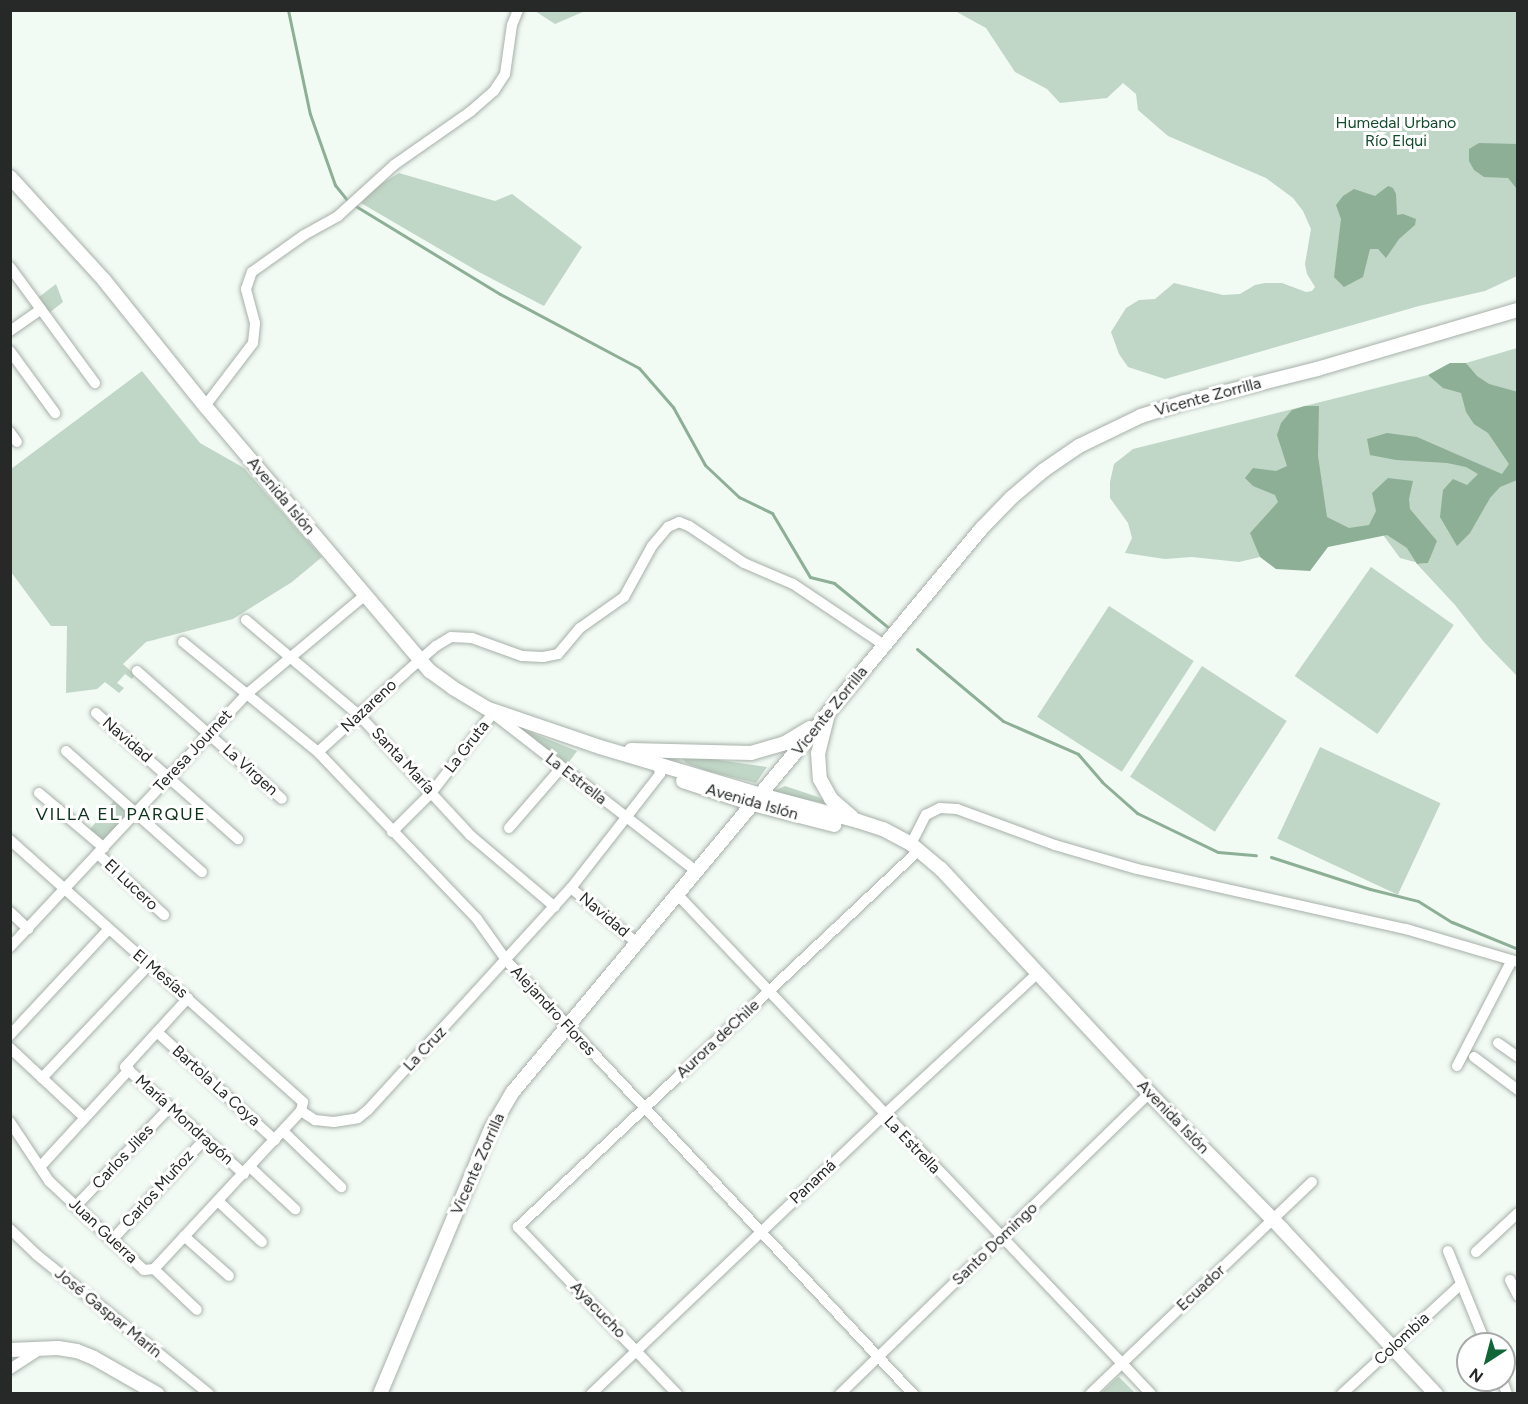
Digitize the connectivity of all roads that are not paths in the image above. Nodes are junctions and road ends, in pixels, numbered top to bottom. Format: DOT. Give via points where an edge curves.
graph roads {
  1 [pos="518,10"];
  2 [pos="10,177"];
  3 [pos="10,267"];
  4 [pos="41,309"];
  5 [pos="1518,310"];
  6 [pos="10,332"];
  7 [pos="10,351"];
  8 [pos="95,383"];
  9 [pos="206,406"];
  10 [pos="55,412"];
  11 [pos="10,432"];
  12 [pos="17,442"];
  13 [pos="365,595"];
  14 [pos="246,620"];
  15 [pos="183,642"];
  16 [pos="884,645"];
  17 [pos="293,657"];
  18 [pos="420,661"];
  19 [pos="137,670"];
  20 [pos="249,693"];
  21 [pos="489,711"];
  22 [pos="828,712"];
  23 [pos="96,713"];
  24 [pos="359,715"];
  25 [pos="209,733"];
  26 [pos="600,747"];
  27 [pos="66,751"];
  28 [pos="318,752"];
  29 [pos="561,768"];
  30 [pos="659,769"];
  31 [pos="169,777"];
  32 [pos="432,792"];
  33 [pos="39,793"];
  34 [pos="282,799"];
  35 [pos="757,800"];
  36 [pos="137,812"];
  37 [pos="627,819"];
  38 [pos="858,821"];
  39 [pos="509,828"];
  40 [pos="392,832"];
  41 [pos="238,839"];
  42 [pos="10,840"];
  43 [pos="912,846"];
  44 [pos="101,851"];
  45 [pos="696,871"];
  46 [pos="202,872"];
  47 [pos="571,888"];
  48 [pos="66,889"];
  49 [pos="677,894"];
  50 [pos="555,907"];
  51 [pos="10,912"];
  52 [pos="164,915"];
  53 [pos="28,929"];
  54 [pos="108,930"];
  55 [pos="637,943"];
  56 [pos="10,948"];
  57 [pos="507,961"];
  58 [pos="1515,961"];
  59 [pos="148,966"];
  60 [pos="1038,974"];
  61 [pos="769,991"];
  62 [pos="188,998"];
  63 [pos="568,1027"];
  64 [pos="157,1032"];
  65 [pos="10,1035"];
  66 [pos="1498,1043"];
  67 [pos="10,1048"];
  68 [pos="1474,1057"];
  69 [pos="1518,1057"];
  70 [pos="1457,1065"];
  71 [pos="127,1068"];
  72 [pos="42,1078"];
  73 [pos="1515,1084"];
  74 [pos="1149,1093"];
  75 [pos="170,1107"];
  76 [pos="645,1108"];
  77 [pos="301,1111"];
  78 [pos="884,1115"];
  79 [pos="84,1117"];
  80 [pos="10,1122"];
  81 [pos="279,1136"];
  82 [pos="205,1138"];
  83 [pos="40,1167"];
  84 [pos="247,1171"];
  85 [pos="1311,1182"];
  86 [pos="341,1187"];
  87 [pos="218,1201"];
  88 [pos="76,1206"];
  89 [pos="295,1209"];
  90 [pos="1518,1213"];
  91 [pos="1273,1220"];
  92 [pos="518,1227"];
  93 [pos="10,1229"];
  94 [pos="759,1233"];
  95 [pos="184,1236"];
  96 [pos="1002,1238"];
  97 [pos="112,1240"];
  98 [pos="262,1242"];
  99 [pos="1448,1251"];
  100 [pos="1476,1252"];
  101 [pos="154,1269"];
  102 [pos="229,1276"];
  103 [pos="1510,1280"];
  104 [pos="1461,1284"];
  105 [pos="1518,1296"];
  106 [pos="197,1310"];
  107 [pos="1481,1332"];
  108 [pos="1394,1347"];
  109 [pos="10,1350"];
  110 [pos="41,1350"];
  111 [pos="636,1350"];
  112 [pos="878,1358"];
  113 [pos="1122,1363"];
  114 [pos="10,1369"];
  115 [pos="157,1394"];
  116 [pos="209,1394"];
  117 [pos="380,1394"];
  118 [pos="591,1394"];
  119 [pos="677,1394"];
  120 [pos="840,1394"];
  121 [pos="913,1394"];
  122 [pos="1090,1394"];
  123 [pos="1151,1394"];
  124 [pos="1342,1394"];
  125 [pos="1436,1394"];
  1 -- 9 [label="street" via="512,25 507,68 498,86 471,111 394,165 352,205 249,276 246,289 255,323 253,344"];
  2 -- 9 [label="main road, Avenida Islón" via="104,280"];
  3 -- 4 [label="street"];
  4 -- 6 [label="street"];
  4 -- 8 [label="street"];
  5 -- 16 [label="main road, Vicente Zorrilla" via="1317,369 1163,408 1100,435 1044,470 1011,498"];
  7 -- 10 [label="street"];
  9 -- 13 [label="main road, Avenida Islón"];
  11 -- 12 [label="street"];
  13 -- 17 [label="street, Teresa Journet"];
  13 -- 18 [label="main road, Avenida Islón"];
  14 -- 17 [label="street, Santa María"];
  15 -- 20 [label="street, Alejandro Flores" via="237,688"];
  16 -- 18 [label="street, Nazareno" via="800,589 744,563 679,522 668,527 652,546 624,597 580,628 558,654 522,656 459,635 443,641"];
  16 -- 22 [label="main road, Vicente Zorrilla"];
  17 -- 20 [label="street, Teresa Journet"];
  17 -- 24 [label="street, Santa María"];
  18 -- 21 [label="main road, Avenida Islón"];
  18 -- 24 [label="street, Nazareno"];
  19 -- 25 [label="street, La Virgen"];
  20 -- 25 [label="street, Teresa Journet"];
  20 -- 28 [label="street, Alejandro Flores"];
  21 -- 26 [label="main road, Avenida Islón"];
  21 -- 29 [label="street, La Estrella"];
  21 -- 32 [label="street, La Gruta"];
  22 -- 26 [label="main road" via="794,738 751,753 646,752"];
  22 -- 35 [label="main road, Vicente Zorrilla"];
  22 -- 38 [label="main road" via="819,743 818,771 831,800"];
  23 -- 31 [label="street, Navidad"];
  24 -- 28 [label="street, Nazareno"];
  24 -- 32 [label="street, Santa María"];
  25 -- 31 [label="street, Teresa Journet"];
  25 -- 34 [label="street, La Virgen"];
  26 -- 30 [label="main road, Avenida Islón"];
  27 -- 36 [label="street"];
  28 -- 40 [label="street, Alejandro Flores"];
  29 -- 37 [label="street, La Estrella"];
  29 -- 39 [label="street"];
  30 -- 35 [label="main road, Avenida Islón"];
  30 -- 37 [label="street, La Cruz"];
  31 -- 36 [label="street, Teresa Journet"];
  31 -- 41 [label="street, Navidad"];
  32 -- 40 [label="street, La Gruta"];
  32 -- 50 [label="street, Santa María" via="470,835"];
  33 -- 44 [label="street, El Lucero"];
  35 -- 38 [label="main road, Avenida Islón"];
  35 -- 43 [label="main road, Avenida Islón"];
  35 -- 45 [label="main road, Vicente Zorrilla"];
  36 -- 44 [label="street, Teresa Journet"];
  36 -- 46 [label="street"];
  37 -- 45 [label="street, La Estrella"];
  37 -- 47 [label="street, La Cruz"];
  38 -- 43 [label="main road, Avenida Islón"];
  40 -- 57 [label="street, Alejandro Flores" via="477,919"];
  42 -- 48 [label="street, El Mesías"];
  43 -- 58 [label="street, Aurora deChile" via="926,815 940,808 957,809 1055,845 1137,869 1406,929"];
  43 -- 60 [label="main road, Avenida Islón" via="941,869"];
  43 -- 61 [label="street, Aurora deChile"];
  44 -- 48 [label="street, Teresa Journet"];
  44 -- 52 [label="street, El Lucero"];
  45 -- 49 [label="main road, Vicente Zorrilla"];
  47 -- 50 [label="street, La Cruz"];
  47 -- 55 [label="street, Navidad"];
  48 -- 53 [label="street, Teresa Journet"];
  48 -- 54 [label="street, El Mesías"];
  49 -- 55 [label="main road, Vicente Zorrilla"];
  49 -- 61 [label="street, La Estrella"];
  50 -- 57 [label="street, La Cruz"];
  51 -- 53 [label="street"];
  53 -- 56 [label="street, Teresa Journet"];
  54 -- 59 [label="street, El Mesías"];
  54 -- 65 [label="street"];
  55 -- 63 [label="main road, Vicente Zorrilla"];
  57 -- 63 [label="street, Alejandro Flores"];
  57 -- 77 [label="street, La Cruz" via="358,1118 315,1120"];
  58 -- 70 [label="street"];
  59 -- 62 [label="street, El Mesías"];
  59 -- 72 [label="street"];
  60 -- 74 [label="main road, Avenida Islón"];
  60 -- 78 [label="street, Panamá"];
  61 -- 76 [label="street, Aurora deChile"];
  61 -- 78 [label="street, La Estrella"];
  62 -- 64 [label="street"];
  62 -- 77 [label="street, El Mesías" via="303,1102"];
  63 -- 76 [label="street, Alejandro Flores"];
  63 -- 117 [label="main road, Vicente Zorrilla" via="523,1078 491,1129"];
  64 -- 71 [label="street"];
  64 -- 81 [label="street, Bartola La Coya"];
  66 -- 69 [label="street"];
  67 -- 72 [label="street"];
  68 -- 73 [label="street"];
  71 -- 75 [label="street, María Mondragón"];
  71 -- 79 [label="street"];
  72 -- 79 [label="street"];
  74 -- 91 [label="main road, Avenida Islón"];
  74 -- 96 [label="street, Santo Domingo"];
  75 -- 82 [label="street, María Mondragón"];
  75 -- 88 [label="street, Carlos Jiles"];
  76 -- 92 [label="street, Aurora deChile"];
  76 -- 94 [label="street, Alejandro Flores"];
  77 -- 81 [label="street"];
  78 -- 94 [label="street, Panamá"];
  78 -- 96 [label="street, La Estrella"];
  79 -- 83 [label="street"];
  80 -- 83 [label="street, Juan Guerra"];
  81 -- 84 [label="street"];
  81 -- 86 [label="street, Bartola La Coya"];
  82 -- 84 [label="street, María Mondragón"];
  82 -- 97 [label="street, Carlos Muñoz"];
  83 -- 88 [label="street, Juan Guerra"];
  84 -- 87 [label="street"];
  84 -- 89 [label="street, María Mondragón"];
  85 -- 91 [label="street, Ecuador"];
  87 -- 95 [label="street"];
  87 -- 98 [label="street"];
  88 -- 97 [label="street, Juan Guerra"];
  90 -- 100 [label="street"];
  91 -- 108 [label="main road, Avenida Islón"];
  91 -- 113 [label="street, Ecuador"];
  92 -- 111 [label="street, Ayacucho"];
  93 -- 116 [label="street, José Gaspar Marín"];
  94 -- 111 [label="street, Panamá"];
  94 -- 112 [label="street, Alejandro Flores"];
  95 -- 101 [label="street"];
  95 -- 102 [label="street"];
  96 -- 112 [label="street, Santo Domingo"];
  96 -- 113 [label="street, La Estrella"];
  97 -- 101 [label="street, Juan Guerra" via="144,1270"];
  99 -- 104 [label="street"];
  101 -- 106 [label="street, Juan Guerra"];
  103 -- 105 [label="street"];
  104 -- 107 [label="street"];
  104 -- 108 [label="street, Colombia"];
  108 -- 124 [label="street, Colombia"];
  108 -- 125 [label="main road, Avenida Islón"];
  109 -- 110 [label="main road"];
  110 -- 114 [label="street"];
  110 -- 115 [label="main road" via="67,1349 86,1354"];
  111 -- 118 [label="street, Panamá"];
  111 -- 119 [label="street, Ayacucho"];
  112 -- 120 [label="street, Santo Domingo"];
  112 -- 121 [label="street, Alejandro Flores"];
  113 -- 122 [label="street, Ecuador"];
  113 -- 123 [label="street, La Estrella"];
}
